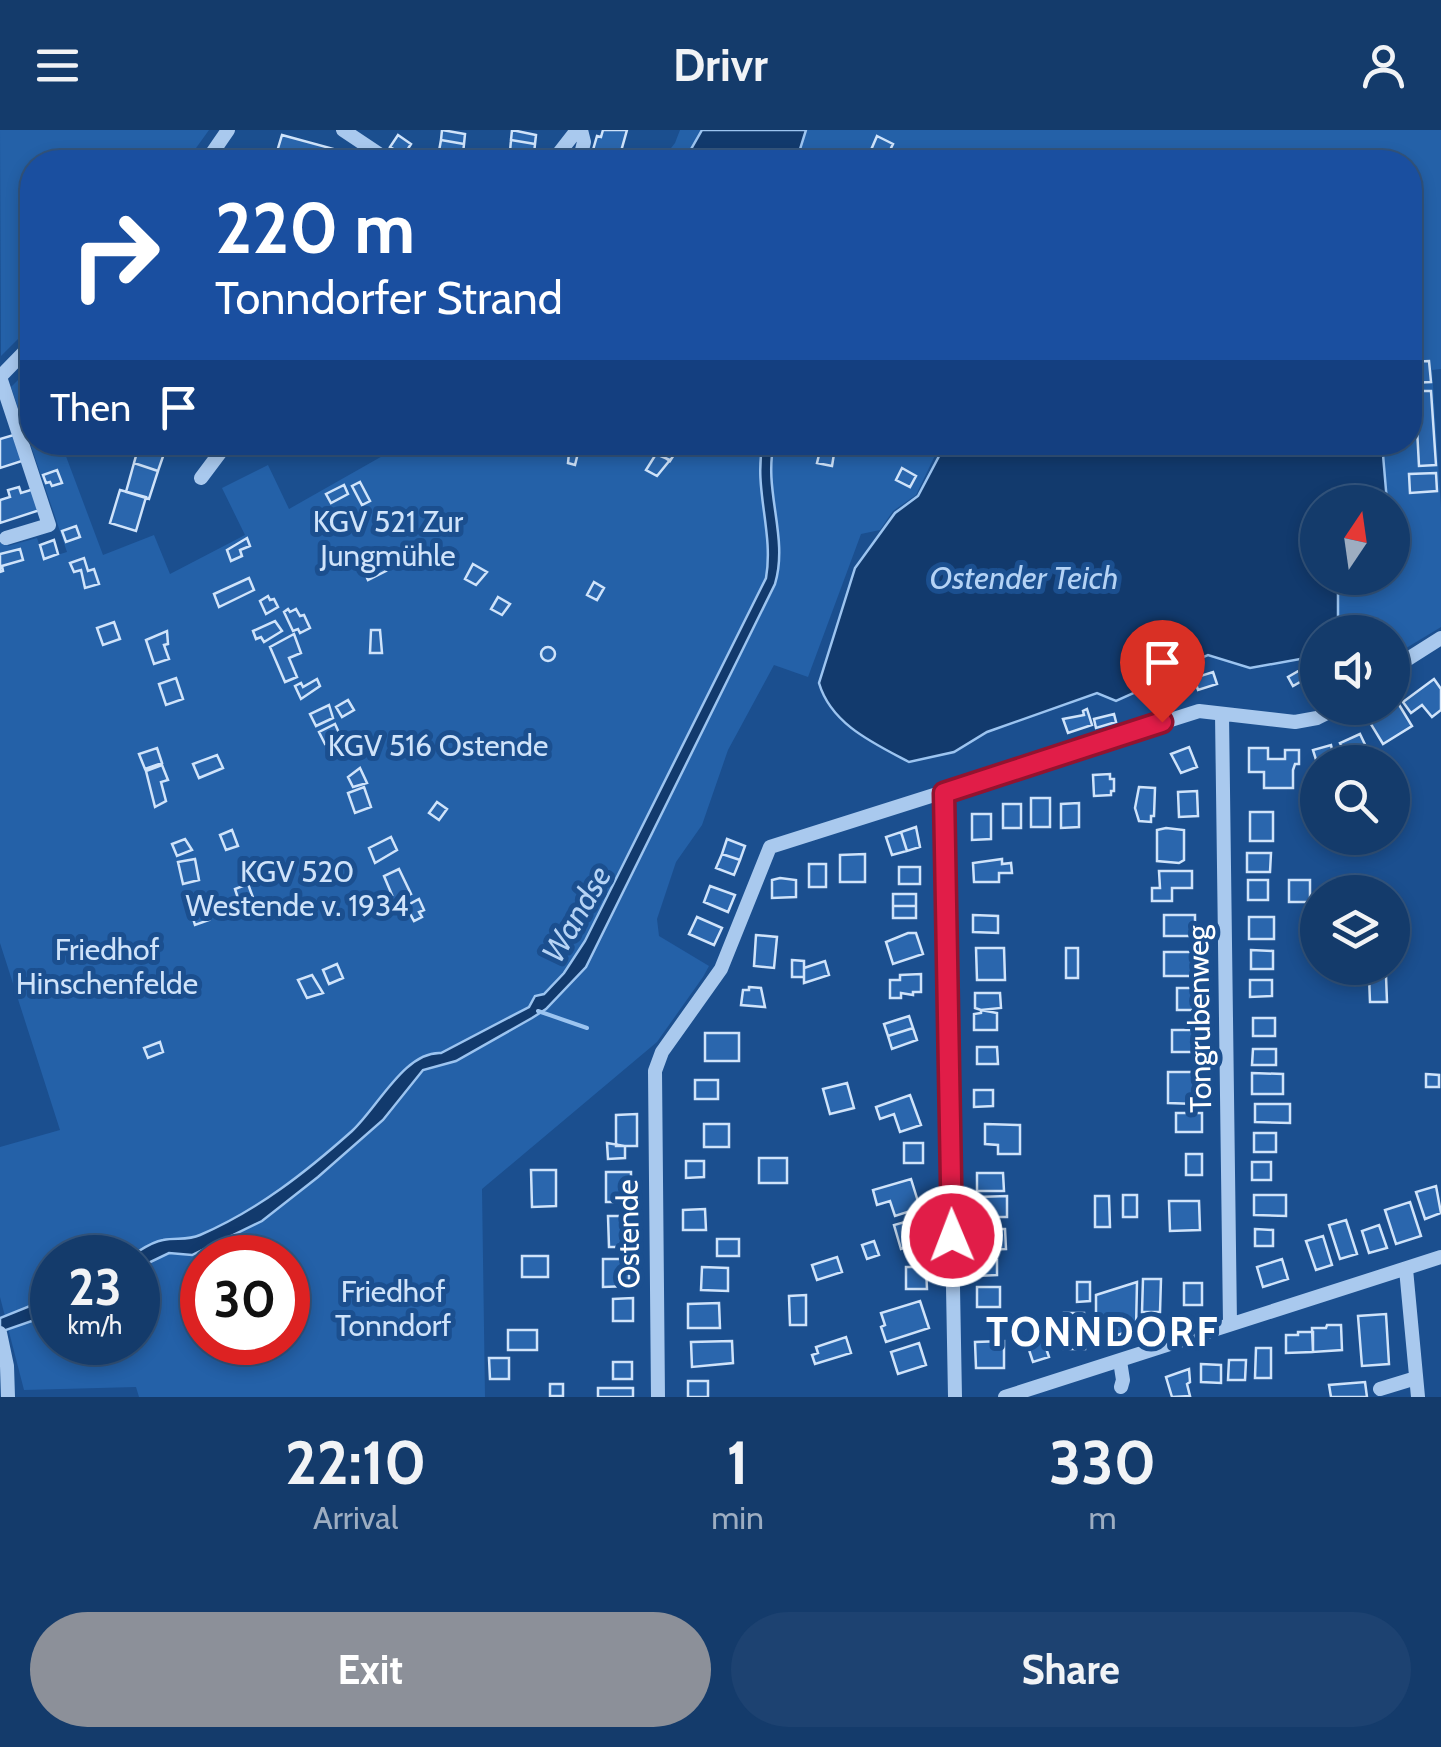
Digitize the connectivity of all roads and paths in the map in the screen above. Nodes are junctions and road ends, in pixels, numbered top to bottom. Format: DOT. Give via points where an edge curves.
graph roads {
  1 [pos="342,130"];
  2 [pos="579,130"];
  3 [pos="373,150"];
  4 [pos="562,150"];
  5 [pos="20,356"];
  6 [pos="0,377"];
  7 [pos="20,438"];
  8 [pos="25,455"];
  9 [pos="219,455"];
  10 [pos="202,478"];
  11 [pos="6,538"];
  12 [pos="1441,638"];
  13 [pos="1410,658"];
  14 [pos="1222,714"];
  15 [pos="1300,721"];
  16 [pos="944,793"];
  17 [pos="1441,1257"];
  18 [pos="1406,1269"];
  19 [pos="1230,1324"];
  20 [pos="0,1333"];
  21 [pos="1120,1361"];
  22 [pos="1416,1378"];
  23 [pos="1121,1386"];
  24 [pos="1380,1389"];
  25 [pos="8,1397"];
  26 [pos="658,1397"];
  27 [pos="955,1397"];
  28 [pos="1006,1397"];
  29 [pos="1418,1397"];
  1 -- 3 [label="street"];
  2 -- 4 [label="street"];
  5 -- 6 [label="street"];
  6 -- 7 [label="street"];
  8 -- 11 [label="street" via="48,524"];
  9 -- 10 [label="street"];
  12 -- 13 [label="street"];
  14 -- 15 [label="street"];
  14 -- 16 [label="street" via="1199,711"];
  14 -- 19 [label="street, Tongrubenweg"];
  16 -- 26 [label="street, Ostende" via="770,847 721,969 662,1052 656,1070"];
  16 -- 27 [label="street"];
  17 -- 18 [label="street"];
  18 -- 19 [label="street"];
  18 -- 22 [label="street"];
  19 -- 21 [label="street"];
  20 -- 25 [label="street"];
  21 -- 23 [label="street"];
  21 -- 28 [label="street"];
  22 -- 24 [label="street"];
  22 -- 29 [label="street"];
}
